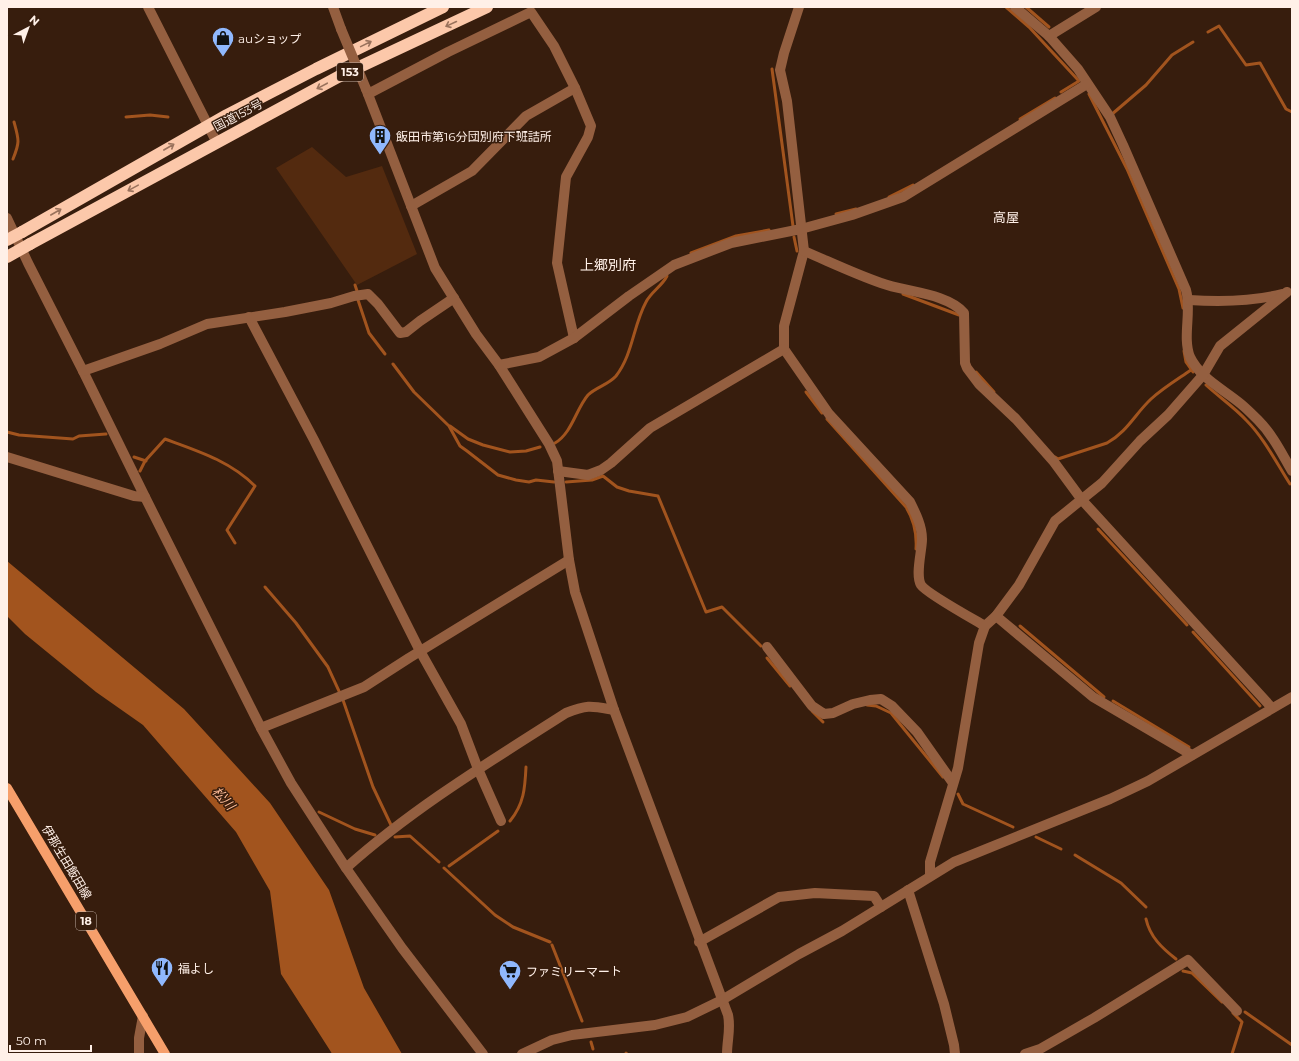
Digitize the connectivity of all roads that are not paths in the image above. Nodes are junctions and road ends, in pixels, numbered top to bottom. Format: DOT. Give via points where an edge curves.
graph roads {
  1 [pos="148,7"];
  2 [pos="333,7"];
  3 [pos="444,7"];
  4 [pos="487,7"];
  5 [pos="799,7"];
  6 [pos="1014,7"];
  7 [pos="1096,7"];
  8 [pos="1049,36"];
  9 [pos="1087,84"];
  10 [pos="575,88"];
  11 [pos="367,92"];
  12 [pos="207,126"];
  13 [pos="217,143"];
  14 [pos="411,206"];
  15 [pos="7,218"];
  16 [pos="801,229"];
  17 [pos="7,240"];
  18 [pos="804,251"];
  19 [pos="7,257"];
  20 [pos="1290,292"];
  21 [pos="454,298"];
  22 [pos="1189,300"];
  23 [pos="249,317"];
  24 [pos="574,338"];
  25 [pos="784,348"];
  26 [pos="498,365"];
  27 [pos="83,371"];
  28 [pos="1202,375"];
  29 [pos="7,457"];
  30 [pos="558,471"];
  31 [pos="1292,471"];
  32 [pos="145,497"];
  33 [pos="1082,500"];
  34 [pos="569,560"];
  35 [pos="996,616"];
  36 [pos="985,626"];
  37 [pos="767,647"];
  38 [pos="420,651"];
  39 [pos="1292,697"];
  40 [pos="1272,708"];
  41 [pos="614,710"];
  42 [pos="261,728"];
  43 [pos="1192,755"];
  44 [pos="478,769"];
  45 [pos="953,783"];
  46 [pos="8,790"];
  47 [pos="501,821"];
  48 [pos="346,868"];
  49 [pos="930,876"];
  50 [pos="908,890"];
  51 [pos="881,907"];
  52 [pos="700,942"];
  53 [pos="722,1000"];
  54 [pos="1237,1011"];
  55 [pos="143,1016"];
  56 [pos="139,1054"];
  57 [pos="164,1054"];
  58 [pos="483,1054"];
  59 [pos="522,1054"];
  60 [pos="726,1054"];
  61 [pos="955,1054"];
  62 [pos="1025,1054"];
  1 -- 12 [label="street"];
  2 -- 11 [label="street, bridge"];
  12 -- 3 [label="highway, 国道153号 / 153, one-way" via="409,22"];
  4 -- 13 [label="highway, 国道153号 / 153, one-way" via="338,77"];
  5 -- 16 [label="street" via="780,70 787,101"];
  6 -- 8 [label="street"];
  7 -- 8 [label="street"];
  8 -- 9 [label="street" via="1078,69"];
  9 -- 16 [label="street" via="903,197"];
  9 -- 22 [label="street" via="1110,117"];
  10 -- 11 [label="street" via="554,46 531,12"];
  10 -- 14 [label="street" via="526,116 472,171"];
  10 -- 24 [label="street" via="591,126 588,137 566,177 557,263"];
  11 -- 14 [label="street"];
  12 -- 13 [label="street"];
  17 -- 12 [label="highway, 国道153号 / 153, one-way, bridge"];
  13 -- 19 [label="highway, 国道153号 / 153, one-way, bridge"];
  14 -- 21 [label="street" via="435,268"];
  15 -- 27 [label="street"];
  16 -- 18 [label="street"];
  16 -- 24 [label="street" via="731,243 674,266"];
  18 -- 25 [label="street" via="784,326"];
  18 -- 33 [label="street" via="882,284 936,297 959,306 964,312 967,368 979,384 1016,419 1049,456"];
  20 -- 22 [label="street" via="1264,299 1216,302"];
  20 -- 28 [label="street" via="1220,346"];
  21 -- 23 [label="street" via="406,332 400,333 368,294"];
  21 -- 26 [label="street"];
  22 -- 28 [label="street" via="1189,355"];
  23 -- 27 [label="street" via="207,324 160,344"];
  23 -- 38 [label="street"];
  24 -- 26 [label="street" via="539,357"];
  25 -- 30 [label="street" via="650,428 601,470 588,475"];
  25 -- 36 [label="street" via="829,414 910,502 921,526 918,575 920,584 928,592"];
  26 -- 30 [label="street" via="549,444 557,461"];
  27 -- 32 [label="street"];
  28 -- 31 [label="street" via="1242,404 1260,422 1275,441"];
  28 -- 33 [label="street" via="1168,415"];
  29 -- 32 [label="street" via="134,496"];
  30 -- 34 [label="street"];
  32 -- 42 [label="street"];
  33 -- 35 [label="street" via="1055,521 1019,584"];
  33 -- 40 [label="street"];
  34 -- 38 [label="street"];
  34 -- 41 [label="street" via="575,592"];
  35 -- 36 [label="street"];
  35 -- 43 [label="street" via="1093,697"];
  36 -- 45 [label="street"];
  37 -- 45 [label="street" via="812,706 824,714 870,700 881,699 892,706 917,732"];
  38 -- 42 [label="street" via="364,687"];
  38 -- 44 [label="street" via="461,724"];
  39 -- 40 [label="street"];
  40 -- 43 [label="street"];
  41 -- 44 [label="street" via="589,706 566,713"];
  41 -- 52 [label="street"];
  42 -- 48 [label="street" via="291,783"];
  43 -- 49 [label="street" via="1110,799 954,862"];
  44 -- 47 [label="street"];
  44 -- 48 [label="street" via="374,843"];
  45 -- 49 [label="street" via="930,862"];
  46 -- 55 [label="main road, 伊那生田飯田線 / 18"];
  48 -- 58 [label="street" via="402,948"];
  49 -- 50 [label="street"];
  50 -- 51 [label="street"];
  50 -- 61 [label="street" via="944,1004"];
  51 -- 52 [label="street" via="874,896 815,893 779,897"];
  51 -- 53 [label="street"];
  52 -- 53 [label="street"];
  53 -- 59 [label="street" via="687,1017 655,1025 572,1035 552,1040"];
  53 -- 60 [label="street" via="730,1023"];
  54 -- 62 [label="street" via="1188,960 1094,1018"];
  55 -- 56 [label="street"];
  55 -- 57 [label="main road, 伊那生田飯田線 / 18"];
}
